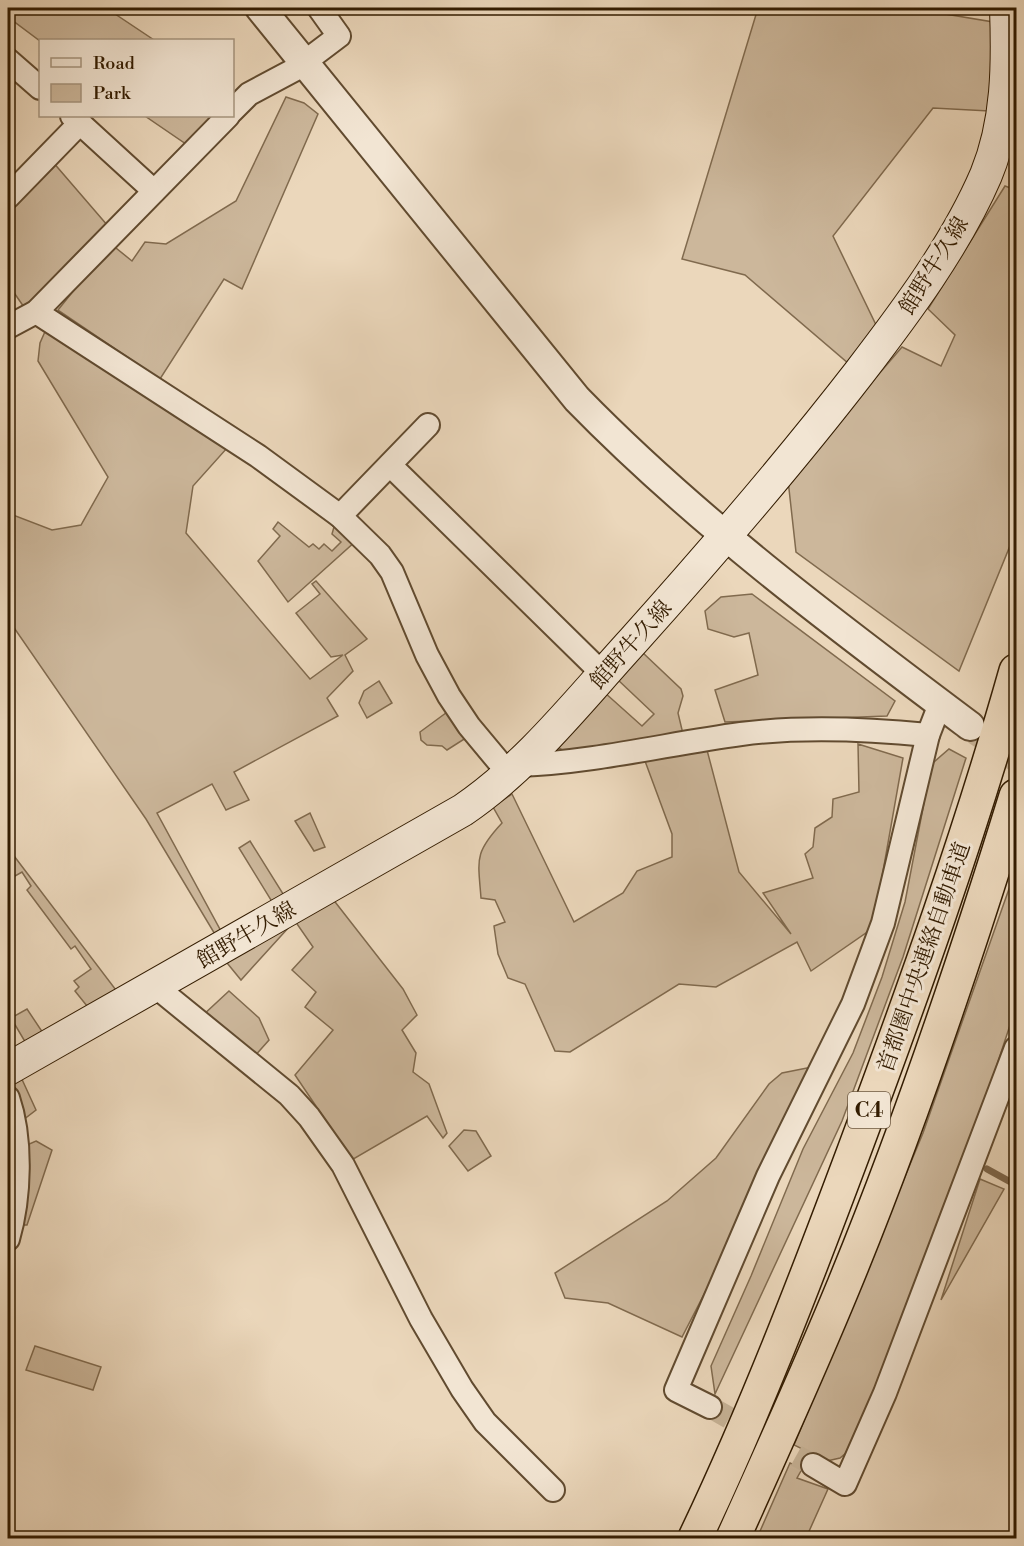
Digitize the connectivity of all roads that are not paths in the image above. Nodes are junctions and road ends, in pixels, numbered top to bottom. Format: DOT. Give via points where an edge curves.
graph roads {
  1 [pos="260,8"];
  2 [pos="320,8"];
  3 [pos="1006,8"];
  4 [pos="8,60"];
  5 [pos="305,61"];
  6 [pos="39,87"];
  7 [pos="234,109"];
  8 [pos="227,117"];
  9 [pos="76,119"];
  10 [pos="154,191"];
  11 [pos="8,197"];
  12 [pos="36,312"];
  13 [pos="8,327"];
  14 [pos="428,426"];
  15 [pos="390,465"];
  16 [pos="340,516"];
  17 [pos="726,538"];
  18 [pos="1017,671"];
  19 [pos="603,674"];
  20 [pos="940,704"];
  21 [pos="970,726"];
  22 [pos="928,735"];
  23 [pos="515,769"];
  24 [pos="1017,796"];
  25 [pos="155,986"];
  26 [pos="1017,1048"];
  27 [pos="8,1069"];
  28 [pos="8,1098"];
  29 [pos="8,1239"];
  30 [pos="710,1407"];
  31 [pos="813,1465"];
  32 [pos="553,1490"];
  33 [pos="695,1539"];
  34 [pos="733,1539"];
  1 -- 5 [label="street"];
  2 -- 5 [label="street" via="339,36"];
  3 -- 17 [label="main road, 館野牛久線" via="1007,66 998,139 966,214 903,316"];
  4 -- 6 [label="street"];
  5 -- 7 [label="street" via="249,94"];
  5 -- 17 [label="street" via="577,399"];
  8 -- 10 [label="street"];
  9 -- 10 [label="street"];
  9 -- 11 [label="street"];
  10 -- 12 [label="street"];
  12 -- 13 [label="street"];
  12 -- 16 [label="street" via="258,456"];
  14 -- 15 [label="street"];
  15 -- 16 [label="street"];
  15 -- 19 [label="street"];
  16 -- 23 [label="street" via="392,572 427,655 469,726"];
  17 -- 19 [label="main road, 館野牛久線"];
  17 -- 20 [label="street"];
  18 -- 33 [label="highway, 首都圏中央連絡自動車道 / C4" via="939,918 865,1121 731,1462"];
  19 -- 23 [label="main road, 館野牛久線"];
  20 -- 21 [label="street"];
  20 -- 22 [label="street"];
  22 -- 23 [label="street" via="861,729 744,734"];
  22 -- 30 [label="street" via="884,923 853,1004 768,1176 676,1390"];
  23 -- 25 [label="main road, 館野牛久線" via="463,810"];
  24 -- 34 [label="highway, 首都圏中央連絡自動車道 / C4" via="900,1142 844,1284"];
  25 -- 27 [label="main road, 館野牛久線"];
  25 -- 32 [label="street" via="289,1095 309,1117 343,1165 421,1319 462,1389 485,1422"];
  26 -- 31 [label="street" via="885,1393 845,1484"];
  28 -- 29 [label="street" via="17,1185"];
}
